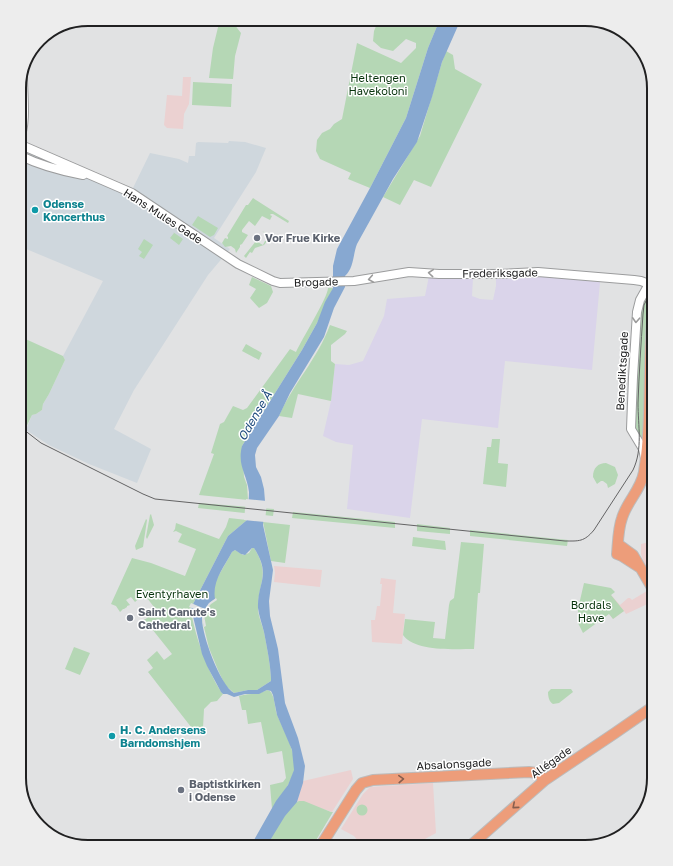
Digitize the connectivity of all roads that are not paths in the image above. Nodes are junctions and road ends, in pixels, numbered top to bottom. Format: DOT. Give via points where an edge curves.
graph roads {
  1 [pos="26,146"];
  2 [pos="26,153"];
  3 [pos="26,158"];
  4 [pos="74,167"];
  5 [pos="94,177"];
  6 [pos="346,281"];
  7 [pos="647,282"];
  8 [pos="286,283"];
  9 [pos="647,290"];
  10 [pos="647,448"];
  11 [pos="645,459"];
  12 [pos="647,580"];
  13 [pos="647,711"];
  14 [pos="544,780"];
  15 [pos="324,840"];
  16 [pos="477,840"];
  1 -- 4 [label="street, Hans Mules Gade"];
  2 -- 4 [label="street" via="52,164"];
  3 -- 5 [label="street, Hans Mules Gade" via="49,167"];
  4 -- 5 [label="street, Hans Mules Gade"];
  5 -- 8 [label="street, Hans Mules Gade" via="141,199 238,264 273,281"];
  7 -- 6 [label="street, Frederiksgade, one-way" via="538,272 402,273"];
  6 -- 8 [label="street, Brogade"];
  9 -- 11 [label="street, Benediktsgade, one-way" via="640,300 637,312 631,429 643,449"];
  10 -- 11 [label="main road, Benediktsgade"];
  11 -- 12 [label="main road, Benediktsgade" via="639,488 622,519 617,549 622,556 639,567"];
  13 -- 14 [label="main road, Allégade"];
  15 -- 14 [label="main road, Absalonsgade, one-way" via="362,783 373,780 529,772 537,773"];
  14 -- 16 [label="main road, Allégade, one-way"];
}
